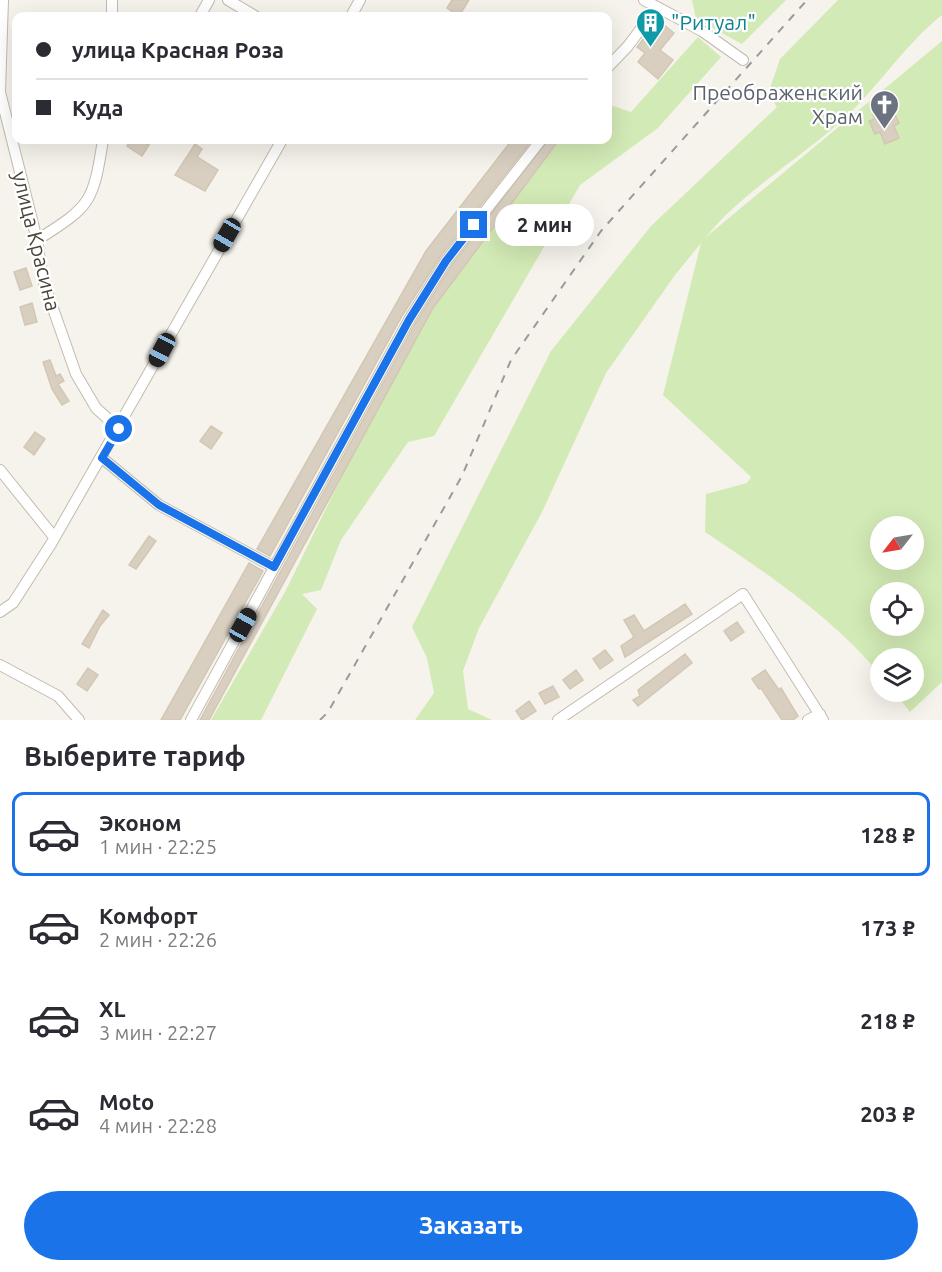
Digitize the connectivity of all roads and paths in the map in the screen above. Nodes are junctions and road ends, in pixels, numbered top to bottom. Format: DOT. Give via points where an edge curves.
graph roads {
  1 [pos="3,0"];
  2 [pos="228,0"];
  3 [pos="644,0"];
  4 [pos="657,8"];
  5 [pos="248,12"];
  6 [pos="743,60"];
  7 [pos="612,63"];
  8 [pos="12,140"];
  9 [pos="13,144"];
  10 [pos="102,144"];
  11 [pos="280,144"];
  12 [pos="538,144"];
  13 [pos="37,240"];
  14 [pos="119,429"];
  15 [pos="102,458"];
  16 [pos="0,470"];
  17 [pos="54,537"];
  18 [pos="274,567"];
  19 [pos="0,612"];
  20 [pos="0,665"];
  21 [pos="821,717"];
  22 [pos="80,720"];
  23 [pos="191,720"];
  24 [pos="558,720"];
  25 [pos="808,720"];
  1 -- 8 [label="street, улица Красина" via="0,92"];
  2 -- 5 [label="street"];
  3 -- 4 [label="street"];
  4 -- 6 [label="street" via="702,31"];
  4 -- 7 [label="street"];
  9 -- 13 [label="street, улица Красина"];
  10 -- 13 [label="street" via="93,192 86,205"];
  11 -- 14 [label="street"];
  12 -- 18 [label="street" via="446,261 409,320"];
  13 -- 14 [label="street, улица Красина" via="43,280 76,374 96,408"];
  14 -- 15 [label="street"];
  15 -- 17 [label="street"];
  15 -- 18 [label="street" via="159,505"];
  16 -- 17 [label="street"];
  17 -- 19 [label="street" via="13,603"];
  18 -- 23 [label="street"];
  20 -- 22 [label="street" via="58,696"];
  21 -- 24 [label="street" via="743,594"];
  21 -- 25 [label="street"];
}
